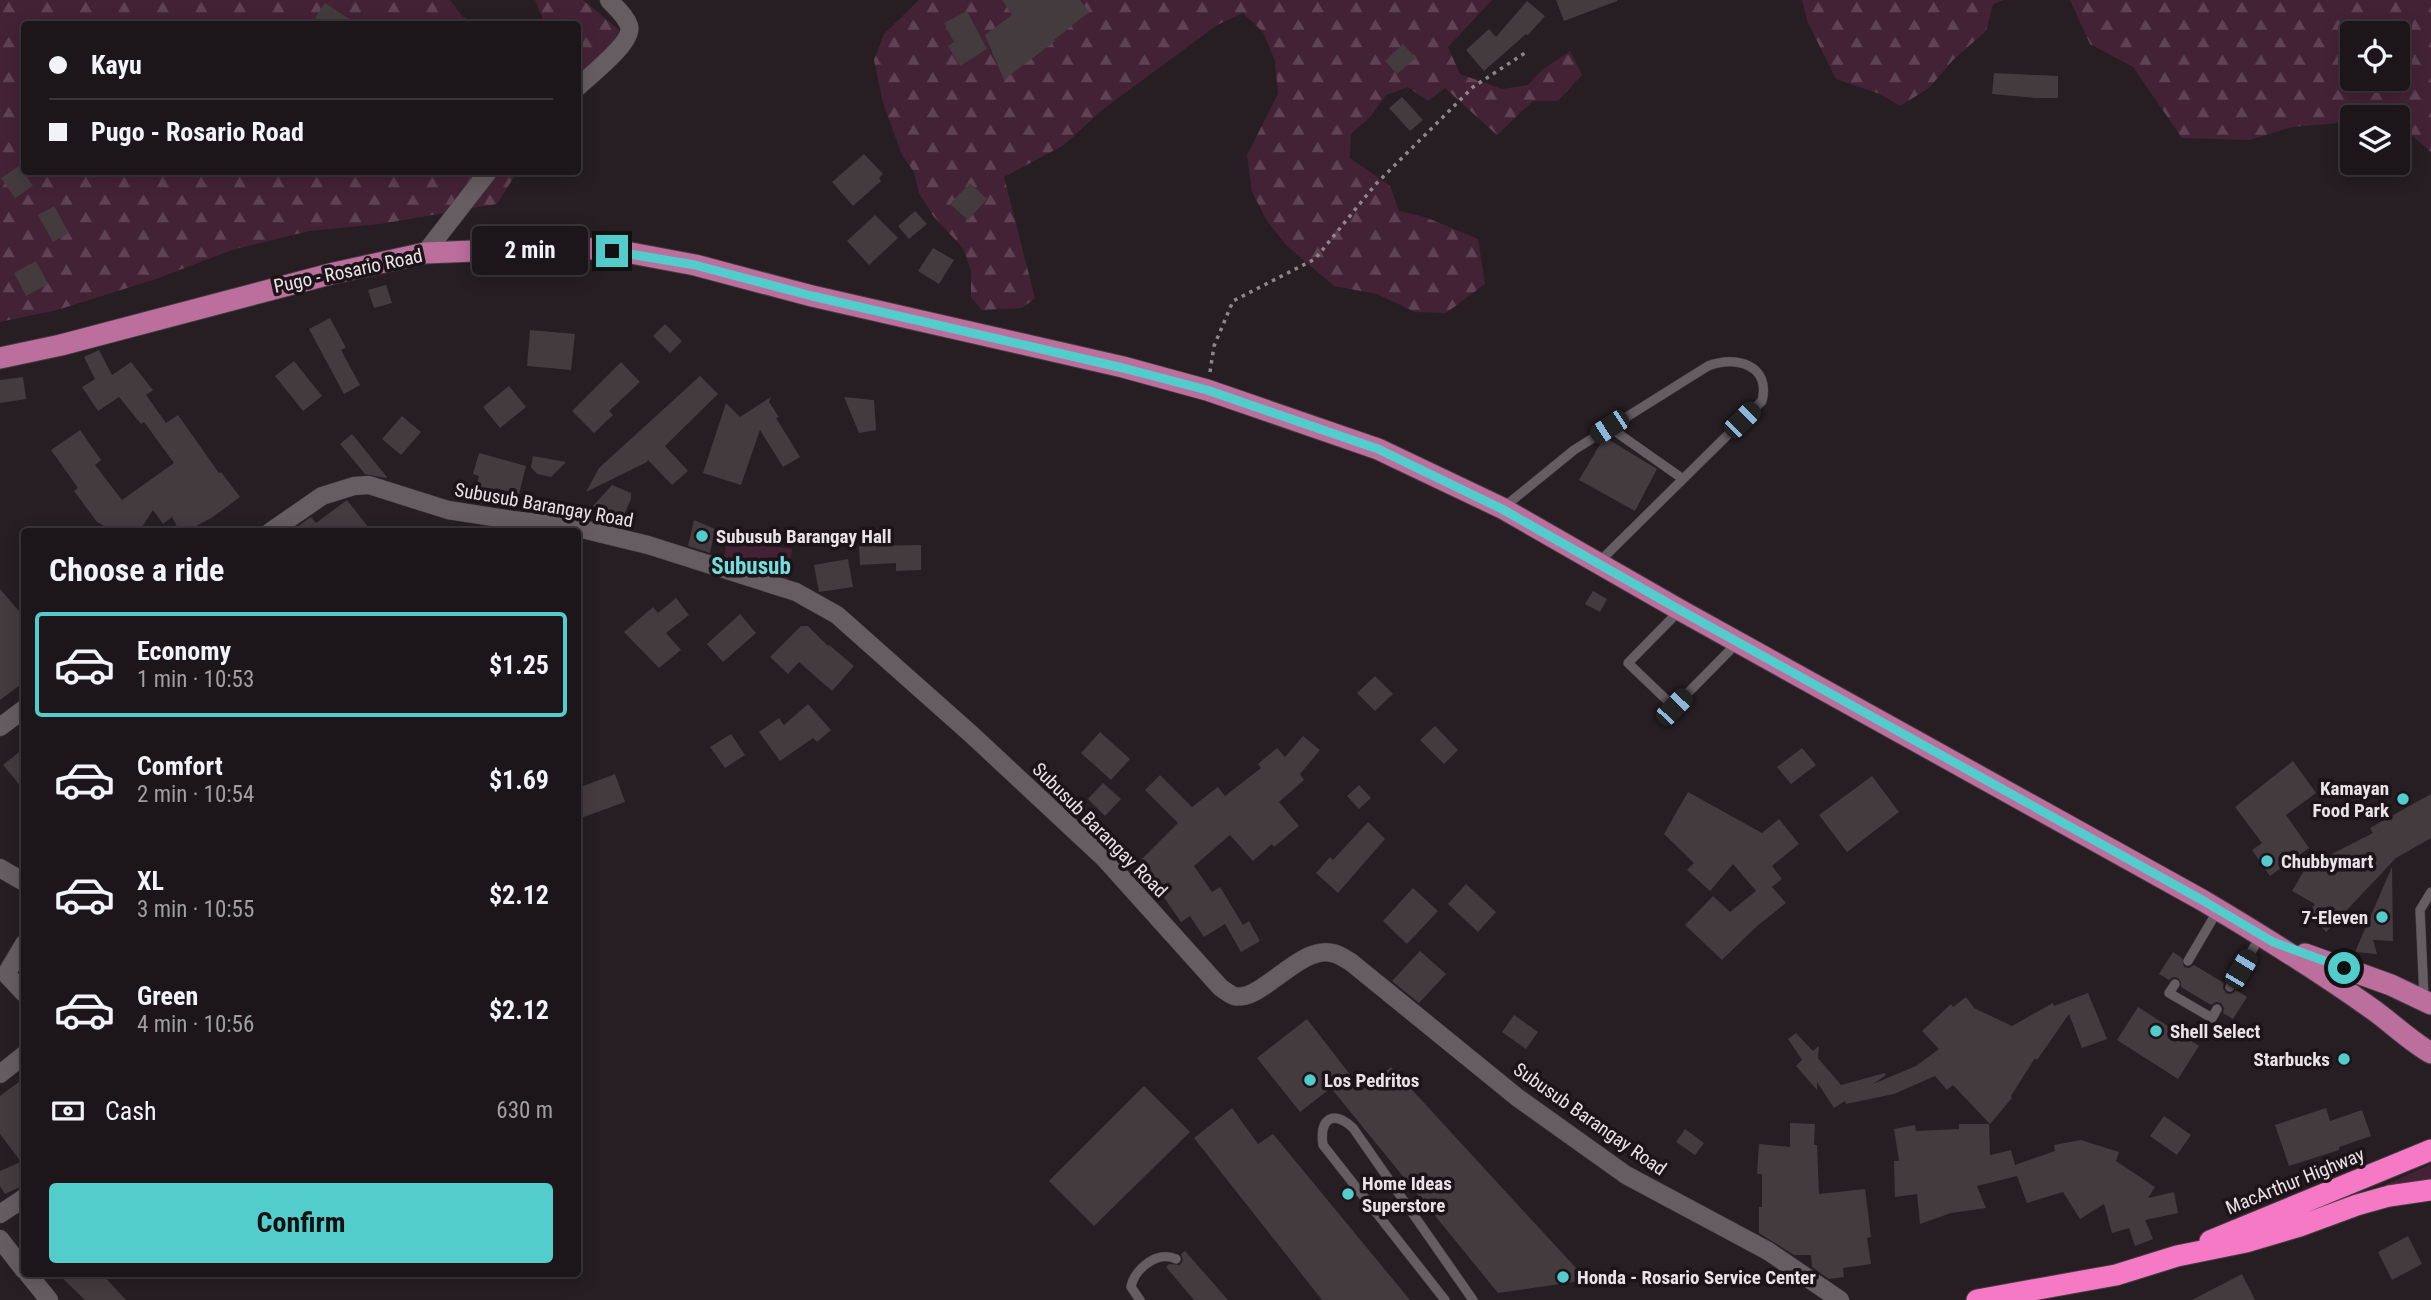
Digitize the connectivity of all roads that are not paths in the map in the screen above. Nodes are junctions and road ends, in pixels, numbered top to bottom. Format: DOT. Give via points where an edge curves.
graph roads {
  1 [pos="609,0"];
  2 [pos="581,84"];
  3 [pos="486,175"];
  4 [pos="425,253"];
  5 [pos="0,358"];
  6 [pos="1609,427"];
  7 [pos="1683,479"];
  8 [pos="1502,509"];
  9 [pos="276,528"];
  10 [pos="578,528"];
  11 [pos="581,529"];
  12 [pos="1599,562"];
  13 [pos="1680,610"];
  14 [pos="1738,642"];
  15 [pos="21,711"];
  16 [pos="0,727"];
  17 [pos="0,868"];
  18 [pos="21,880"];
  19 [pos="2431,892"];
  20 [pos="2218,910"];
  21 [pos="2267,939"];
  22 [pos="21,949"];
  23 [pos="2188,961"];
  24 [pos="2175,984"];
  25 [pos="2230,986"];
  26 [pos="21,990"];
  27 [pos="2427,1003"];
  28 [pos="2217,1009"];
  29 [pos="2431,1053"];
  30 [pos="21,1057"];
  31 [pos="0,1074"];
  32 [pos="2431,1150"];
  33 [pos="2431,1190"];
  34 [pos="21,1200"];
  35 [pos="0,1214"];
  36 [pos="0,1239"];
  37 [pos="2177,1256"];
  38 [pos="1176,1259"];
  39 [pos="21,1266"];
  40 [pos="30,1277"];
  41 [pos="49,1300"];
  42 [pos="1140,1300"];
  43 [pos="1445,1300"];
  44 [pos="1473,1300"];
  45 [pos="1840,1300"];
  46 [pos="1977,1300"];
  1 -- 2 [label="street" via="629,24 630,34"];
  3 -- 4 [label="street"];
  4 -- 5 [label="main road, Pugo - Rosario Road"];
  4 -- 8 [label="main road, Pugo - Rosario Road" via="574,247 695,265 1207,390 1378,449"];
  6 -- 7 [label="lane"];
  6 -- 7 [label="lane" via="1708,366 1723,360 1749,366 1765,389 1762,401"];
  6 -- 8 [label="lane"];
  7 -- 12 [label="lane"];
  8 -- 12 [label="main road, Pugo - Rosario Road"];
  9 -- 10 [label="street, Subusub Barangay Road" via="322,496 369,485 448,510"];
  11 -- 45 [label="street, Subusub Barangay Road" via="796,592 837,615 1104,858 1226,991 1238,996 1256,990 1312,954 1331,952 1352,962 1518,1098 1626,1175 1768,1251"];
  12 -- 13 [label="main road, Pugo - Rosario Road"];
  13 -- 14 [label="main road, Pugo - Rosario Road"];
  13 -- 14 [label="lane" via="1628,663 1674,707"];
  14 -- 20 [label="main road, Pugo - Rosario Road"];
  15 -- 16 [label="street"];
  17 -- 18 [label="street"];
  19 -- 27 [label="lane" via="2420,910"];
  20 -- 21 [label="main road, Pugo - Rosario Road"];
  20 -- 23 [label="lane"];
  21 -- 25 [label="lane"];
  21 -- 27 [label="main road, Pugo - Rosario Road"];
  21 -- 29 [label="main road, Pugo - Rosario Road"];
  22 -- 26 [label="street" via="8,976"];
  24 -- 28 [label="lane" via="2169,993 2212,1018"];
  30 -- 31 [label="street"];
  32 -- 37 [label="highway, MacArthur Highway"];
  33 -- 37 [label="highway, MacArthur Highway" via="2389,1196 2246,1242"];
  34 -- 35 [label="street"];
  36 -- 39 [label="street"];
  37 -- 46 [label="highway, MacArthur Highway" via="2116,1275"];
  38 -- 42 [label="lane" via="1158,1257 1134,1276 1131,1287"];
  40 -- 41 [label="street"];
  43 -- 44 [label="lane" via="1323,1145 1321,1134 1328,1120 1343,1119 1353,1128"];
}
